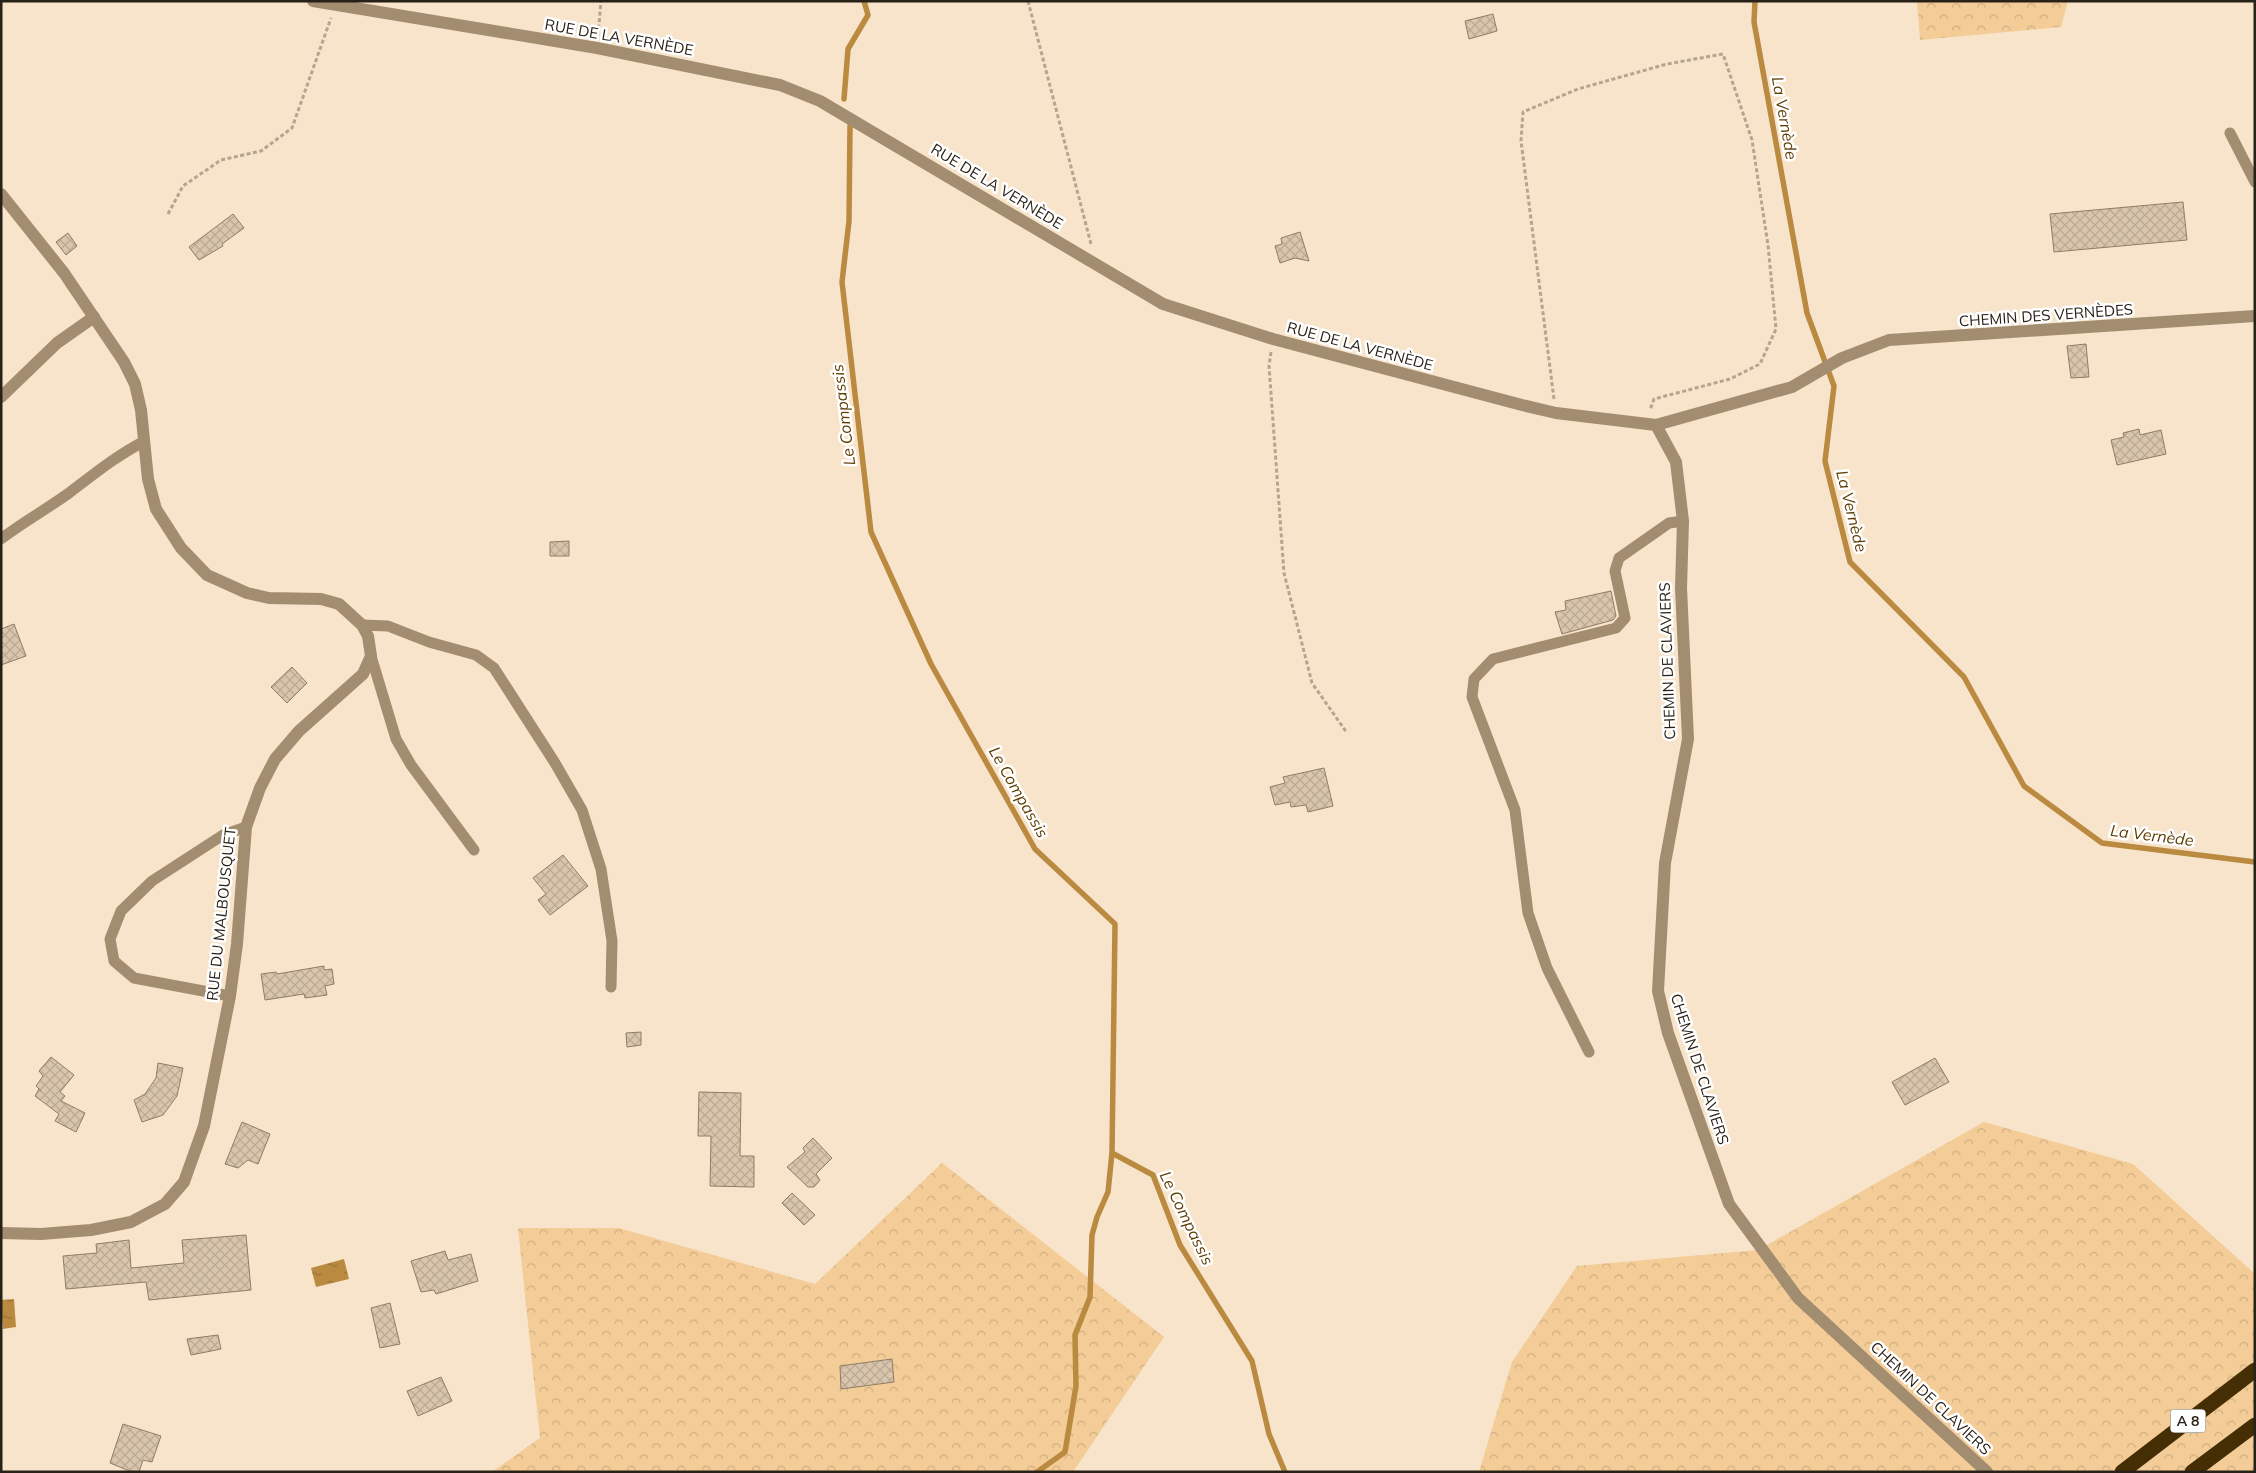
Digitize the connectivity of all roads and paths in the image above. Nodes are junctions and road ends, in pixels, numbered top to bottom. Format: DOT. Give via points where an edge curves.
graph roads {
  1 [pos="313,1"];
  2 [pos="601,1"];
  3 [pos="1028,1"];
  4 [pos="334,5"];
  5 [pos="597,48"];
  6 [pos="2230,133"];
  7 [pos="2255,182"];
  8 [pos="1,194"];
  9 [pos="168,214"];
  10 [pos="1088,259"];
  11 [pos="2255,316"];
  12 [pos="94,317"];
  13 [pos="1273,340"];
  14 [pos="1,397"];
  15 [pos="1556,413"];
  16 [pos="1656,425"];
  17 [pos="143,442"];
  18 [pos="1683,521"];
  19 [pos="1,539"];
  20 [pos="362,625"];
  21 [pos="371,656"];
  22 [pos="1347,733"];
  23 [pos="246,827"];
  24 [pos="474,850"];
  25 [pos="611,987"];
  26 [pos="230,996"];
  27 [pos="1589,1052"];
  28 [pos="1,1233"];
  29 [pos="2255,1370"];
  30 [pos="2255,1425"];
  31 [pos="1987,1472"];
  32 [pos="2122,1472"];
  33 [pos="2192,1472"];
  1 -- 4 [label="street, RUE DE LA VERNÈDE"];
  2 -- 5 [label="path"];
  3 -- 10 [label="path" via="1092,241"];
  4 -- 5 [label="street, RUE DE LA VERNÈDE"];
  4 -- 9 [label="path" via="292,128 260,151 221,160 183,186"];
  5 -- 10 [label="street, RUE DE LA VERNÈDE" via="780,85 820,101"];
  6 -- 7 [label="lane"];
  8 -- 12 [label="street" via="64,273"];
  10 -- 13 [label="street, RUE DE LA VERNÈDE" via="1163,304"];
  11 -- 16 [label="street, CHEMIN DES VERNÈDES" via="1889,340 1842,358 1792,387"];
  12 -- 14 [label="street" via="56,343"];
  12 -- 17 [label="street" via="135,384"];
  13 -- 15 [label="street, RUE DE LA VERNÈDE"];
  13 -- 22 [label="path" via="1269,366 1284,573 1312,684"];
  15 -- 16 [label="street, RUE DE LA VERNÈDE"];
  15 -- 16 [label="path" via="1521,140 1523,112 1578,89 1667,64 1723,54 1752,140 1768,245 1776,329 1760,364 1730,380 1654,400 1649,408"];
  16 -- 18 [label="street, CHEMIN DE CLAVIERS" via="1676,462"];
  17 -- 19 [label="lane" via="118,455"];
  17 -- 20 [label="street" via="156,509 181,548 207,575 247,594 269,598 322,599 340,604"];
  18 -- 27 [label="lane" via="1669,523 1619,558 1615,571 1625,618 1616,628 1493,659 1474,679 1472,697 1515,810 1528,913 1547,968"];
  18 -- 31 [label="street, CHEMIN DE CLAVIERS" via="1681,588 1688,739 1665,863 1658,991 1668,1033 1729,1204 1798,1298"];
  20 -- 21 [label="street" via="368,636"];
  20 -- 25 [label="lane" via="388,626 476,655 494,668 582,810 601,868 612,941"];
  21 -- 23 [label="street, RUE DU MALBOUSQUET" via="363,674 299,731 275,760 260,788"];
  21 -- 24 [label="lane" via="396,739 411,765"];
  23 -- 26 [label="street, RUE DU MALBOUSQUET"];
  23 -- 26 [label="lane" via="223,835 152,881 121,911 110,939 114,961 134,978"];
  26 -- 28 [label="street, RUE DU MALBOUSQUET" via="204,1126 184,1182 165,1204 131,1222 91,1230"];
  29 -- 32 [label="highway, A 8"];
  30 -- 33 [label="highway"];
}
